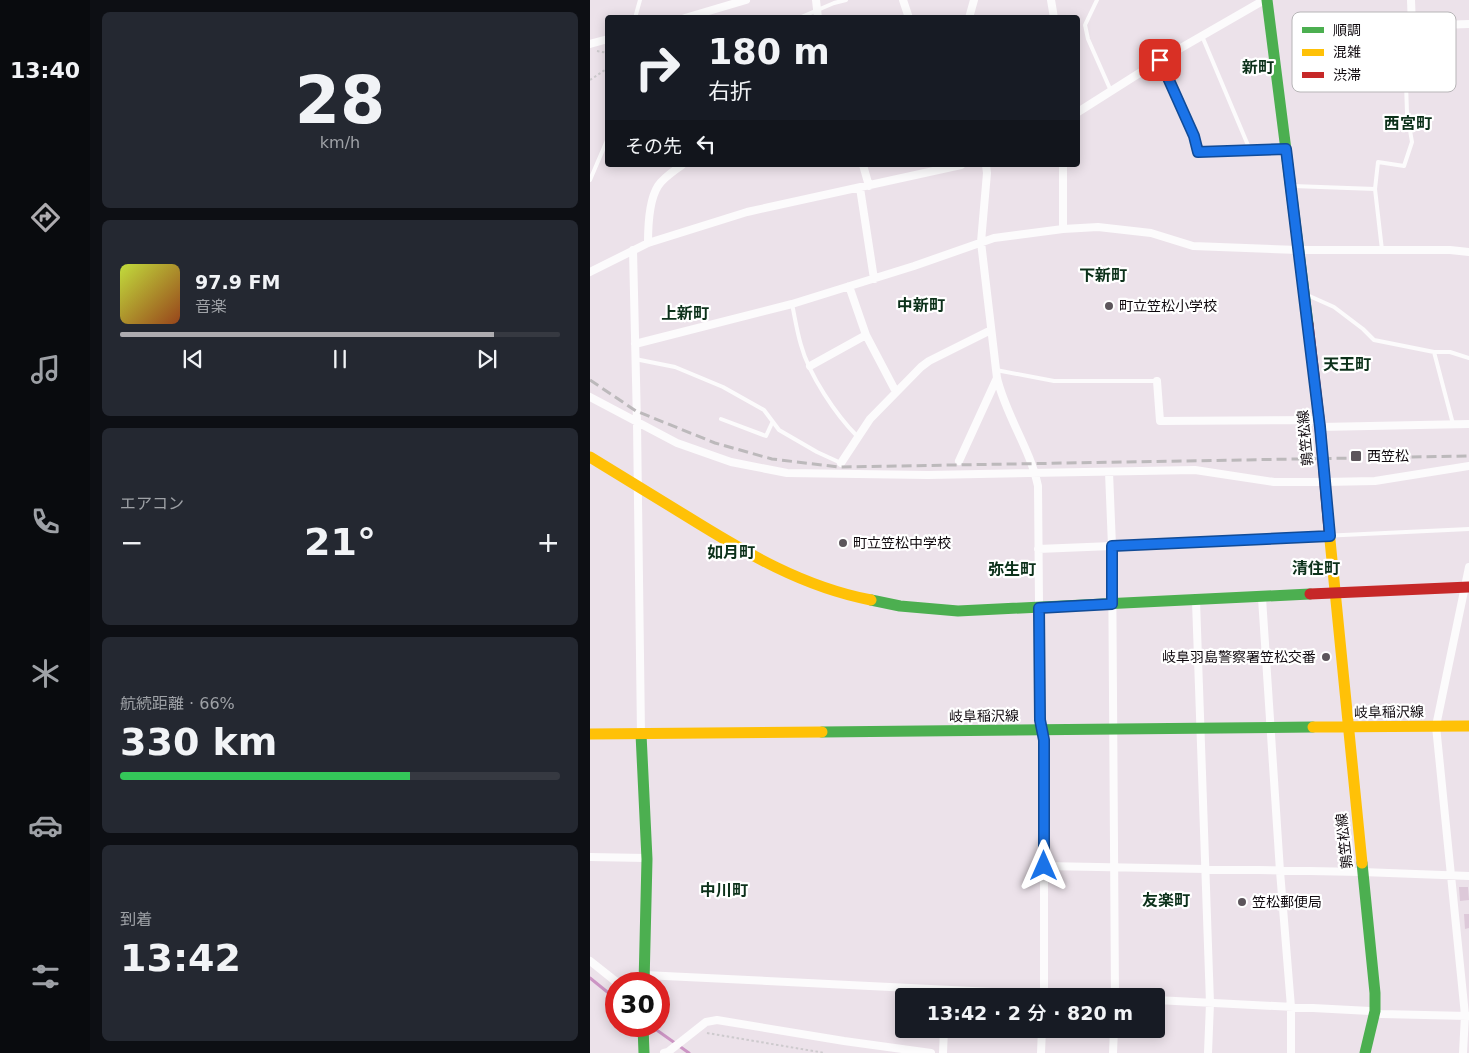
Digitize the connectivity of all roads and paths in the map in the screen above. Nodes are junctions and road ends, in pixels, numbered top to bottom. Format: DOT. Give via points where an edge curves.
graph roads {
  1 [pos="640,0"];
  2 [pos="746,0"];
  3 [pos="816,0"];
  4 [pos="846,0"];
  5 [pos="903,0"];
  6 [pos="974,0"];
  7 [pos="1051,0"];
  8 [pos="1097,0"];
  9 [pos="1267,0"];
  10 [pos="817,14"];
  11 [pos="636,15"];
  12 [pos="695,15"];
  13 [pos="908,15"];
  14 [pos="970,15"];
  15 [pos="1054,15"];
  16 [pos="1456,24"];
  17 [pos="1469,24"];
  18 [pos="1202,36"];
  19 [pos="605,40"];
  20 [pos="590,44"];
  21 [pos="1160,60"];
  22 [pos="605,70"];
  23 [pos="590,80"];
  24 [pos="1111,91"];
  25 [pos="1406,92"];
  26 [pos="1080,111"];
  27 [pos="605,145"];
  28 [pos="1286,149"];
  29 [pos="1250,150"];
  30 [pos="679,167"];
  31 [pos="864,167"];
  32 [pos="952,167"];
  33 [pos="986,167"];
  34 [pos="1063,167"];
  35 [pos="590,180"];
  36 [pos="869,186"];
  37 [pos="1291,186"];
  38 [pos="860,188"];
  39 [pos="1375,190"];
  40 [pos="1062,229"];
  41 [pos="981,242"];
  42 [pos="648,243"];
  43 [pos="633,250"];
  44 [pos="1298,250"];
  45 [pos="1382,250"];
  46 [pos="1469,252"];
  47 [pos="590,272"];
  48 [pos="874,279"];
  49 [pos="849,286"];
  50 [pos="1303,293"];
  51 [pos="792,304"];
  52 [pos="992,330"];
  53 [pos="866,335"];
  54 [pos="635,344"];
  55 [pos="1434,352"];
  56 [pos="1469,358"];
  57 [pos="635,359"];
  58 [pos="810,366"];
  59 [pos="996,374"];
  60 [pos="1157,381"];
  61 [pos="896,392"];
  62 [pos="590,396"];
  63 [pos="721,419"];
  64 [pos="772,422"];
  65 [pos="637,423"];
  66 [pos="1320,423"];
  67 [pos="1453,424"];
  68 [pos="1469,424"];
  69 [pos="857,436"];
  70 [pos="590,457"];
  71 [pos="959,462"];
  72 [pos="841,463"];
  73 [pos="1469,466"];
  74 [pos="1110,472"];
  75 [pos="1035,474"];
  76 [pos="1325,482"];
  77 [pos="637,487"];
  78 [pos="1469,529"];
  79 [pos="1330,536"];
  80 [pos="1112,546"];
  81 [pos="1038,549"];
  82 [pos="1469,567"];
  83 [pos="1467,587"];
  84 [pos="1336,593"];
  85 [pos="1262,598"];
  86 [pos="1196,601"];
  87 [pos="1112,604"];
  88 [pos="1039,608"];
  89 [pos="1436,726"];
  90 [pos="1469,726"];
  91 [pos="1271,728"];
  92 [pos="1348,728"];
  93 [pos="1199,729"];
  94 [pos="1042,730"];
  95 [pos="1113,730"];
  96 [pos="590,734"];
  97 [pos="640,734"];
  98 [pos="590,857"];
  99 [pos="645,858"];
  100 [pos="1044,866"];
  101 [pos="1114,867"];
  102 [pos="1205,869"];
  103 [pos="1280,871"];
  104 [pos="1362,872"];
  105 [pos="1451,876"];
  106 [pos="1469,876"];
  107 [pos="590,961"];
  108 [pos="644,972"];
  109 [pos="605,973"];
  110 [pos="670,980"];
  111 [pos="1044,988"];
  112 [pos="1115,988"];
  113 [pos="895,991"];
  114 [pos="1165,1000"];
  115 [pos="1210,1003"];
  116 [pos="1291,1007"];
  117 [pos="1375,1011"];
  118 [pos="1467,1015"];
  119 [pos="694,1031"];
  120 [pos="643,1037"];
  121 [pos="944,1038"];
  122 [pos="1042,1038"];
  123 [pos="1114,1038"];
  124 [pos="644,1053"];
  125 [pos="666,1053"];
  126 [pos="825,1053"];
  127 [pos="931,1053"];
  128 [pos="943,1053"];
  129 [pos="1041,1053"];
  130 [pos="1113,1053"];
  131 [pos="1208,1053"];
  132 [pos="1291,1053"];
  133 [pos="1365,1053"];
  134 [pos="1463,1053"];
  1 -- 11 [label="lane"];
  2 -- 12 [label="street"];
  3 -- 10 [label="street"];
  4 -- 10 [label="lane" via="834,3"];
  5 -- 13 [label="street"];
  6 -- 14 [label="street"];
  7 -- 15 [label="street"];
  8 -- 24 [label="lane" via="1085,25"];
  9 -- 18 [label="street"];
  9 -- 28 [label="main road, 鶉笠松線"];
  16 -- 17 [label="street"];
  18 -- 21 [label="street"];
  18 -- 29 [label="lane"];
  19 -- 20 [label="street"];
  21 -- 24 [label="street"];
  21 -- 29 [label="lane" via="1198,152"];
  22 -- 23 [label="path"];
  24 -- 26 [label="street"];
  25 -- 39 [label="lane" via="1412,142 1404,166 1378,162"];
  27 -- 35 [label="lane"];
  28 -- 29 [label="lane"];
  28 -- 37 [label="main road, 鶉笠松線"];
  30 -- 42 [label="street" via="657,187 648,220"];
  31 -- 36 [label="street"];
  32 -- 36 [label="street"];
  33 -- 41 [label="street"];
  34 -- 40 [label="street"];
  36 -- 38 [label="street"];
  37 -- 39 [label="lane"];
  37 -- 44 [label="main road, 鶉笠松線"];
  38 -- 42 [label="street" via="747,212"];
  38 -- 48 [label="street"];
  39 -- 45 [label="lane"];
  40 -- 41 [label="street"];
  40 -- 44 [label="street" via="1098,227 1152,232 1193,246"];
  41 -- 48 [label="street"];
  41 -- 52 [label="street"];
  42 -- 43 [label="street"];
  43 -- 47 [label="street"];
  43 -- 54 [label="street"];
  44 -- 45 [label="street"];
  44 -- 50 [label="main road, 鶉笠松線"];
  45 -- 46 [label="street"];
  48 -- 49 [label="street"];
  49 -- 51 [label="street"];
  49 -- 53 [label="street"];
  50 -- 55 [label="lane" via="1334,307 1374,340"];
  50 -- 66 [label="main road, 鶉笠松線"];
  51 -- 54 [label="street"];
  51 -- 58 [label="lane" via="801,346"];
  52 -- 59 [label="street"];
  52 -- 61 [label="street" via="929,361"];
  53 -- 58 [label="street"];
  53 -- 61 [label="street"];
  54 -- 57 [label="street"];
  55 -- 56 [label="lane" via="1450,352"];
  55 -- 67 [label="lane"];
  57 -- 64 [label="lane" via="675,367 723,387 764,410"];
  57 -- 65 [label="street"];
  58 -- 69 [label="lane" via="843,423"];
  59 -- 60 [label="lane" via="1054,381"];
  59 -- 71 [label="street"];
  59 -- 75 [label="street" via="1000,394"];
  60 -- 66 [label="street" via="1160,421"];
  61 -- 69 [label="street"];
  62 -- 65 [label="street"];
  63 -- 64 [label="lane" via="766,436"];
  64 -- 72 [label="lane" via="779,430"];
  65 -- 75 [label="street" via="677,443 731,462 787,473"];
  65 -- 77 [label="street"];
  66 -- 67 [label="street"];
  66 -- 76 [label="main road, 鶉笠松線"];
  67 -- 68 [label="street"];
  69 -- 72 [label="street"];
  70 -- 77 [label="main road"];
  73 -- 76 [label="street" via="1375,481"];
  74 -- 75 [label="street"];
  74 -- 76 [label="street" via="1194,470 1274,482"];
  74 -- 80 [label="street"];
  75 -- 81 [label="street" via="1038,486"];
  76 -- 79 [label="main road, 鶉笠松線"];
  77 -- 88 [label="main road" via="744,552 823,588 900,606 958,611"];
  77 -- 97 [label="street"];
  78 -- 79 [label="lane"];
  79 -- 80 [label="lane"];
  79 -- 84 [label="main road, 鶉笠松線"];
  80 -- 81 [label="street"];
  80 -- 87 [label="street"];
  81 -- 88 [label="street"];
  82 -- 83 [label="street"];
  83 -- 84 [label="main road"];
  83 -- 89 [label="street"];
  84 -- 85 [label="main road"];
  84 -- 92 [label="main road, 鶉笠松線"];
  85 -- 86 [label="main road"];
  85 -- 91 [label="street"];
  86 -- 87 [label="main road"];
  86 -- 93 [label="street"];
  87 -- 88 [label="main road"];
  87 -- 95 [label="street"];
  88 -- 94 [label="street"];
  89 -- 90 [label="main road, 岐阜稲沢線"];
  89 -- 92 [label="main road, 岐阜稲沢線"];
  89 -- 105 [label="street"];
  91 -- 92 [label="main road, 岐阜稲沢線"];
  91 -- 93 [label="main road, 岐阜稲沢線"];
  91 -- 103 [label="street"];
  92 -- 104 [label="main road, 鶉笠松線"];
  93 -- 95 [label="main road, 岐阜稲沢線"];
  93 -- 102 [label="street"];
  94 -- 95 [label="main road, 岐阜稲沢線"];
  94 -- 97 [label="main road, 岐阜稲沢線"];
  94 -- 100 [label="street"];
  95 -- 101 [label="street"];
  96 -- 97 [label="main road, 岐阜稲沢線"];
  97 -- 99 [label="main road"];
  98 -- 99 [label="street"];
  99 -- 108 [label="main road"];
  100 -- 101 [label="street"];
  100 -- 111 [label="street"];
  101 -- 102 [label="street"];
  101 -- 112 [label="street"];
  102 -- 103 [label="street"];
  102 -- 115 [label="street"];
  103 -- 104 [label="street"];
  103 -- 116 [label="street"];
  104 -- 105 [label="street"];
  104 -- 117 [label="main road, 鶉笠松線"];
  105 -- 106 [label="street"];
  105 -- 118 [label="street"];
  107 -- 109 [label="street"];
  110 -- 113 [label="street"];
  114 -- 115 [label="street"];
  115 -- 116 [label="street"];
  115 -- 131 [label="street"];
  116 -- 117 [label="street"];
  116 -- 132 [label="street"];
  117 -- 118 [label="street" via="1380,1014"];
  117 -- 133 [label="main road, 鶉笠松線"];
  118 -- 134 [label="street"];
  119 -- 125 [label="street"];
  119 -- 126 [label="path"];
  119 -- 127 [label="street" via="706,1022 717,1020"];
  120 -- 124 [label="main road"];
  121 -- 128 [label="street"];
  122 -- 129 [label="street"];
  123 -- 130 [label="street"];
}
